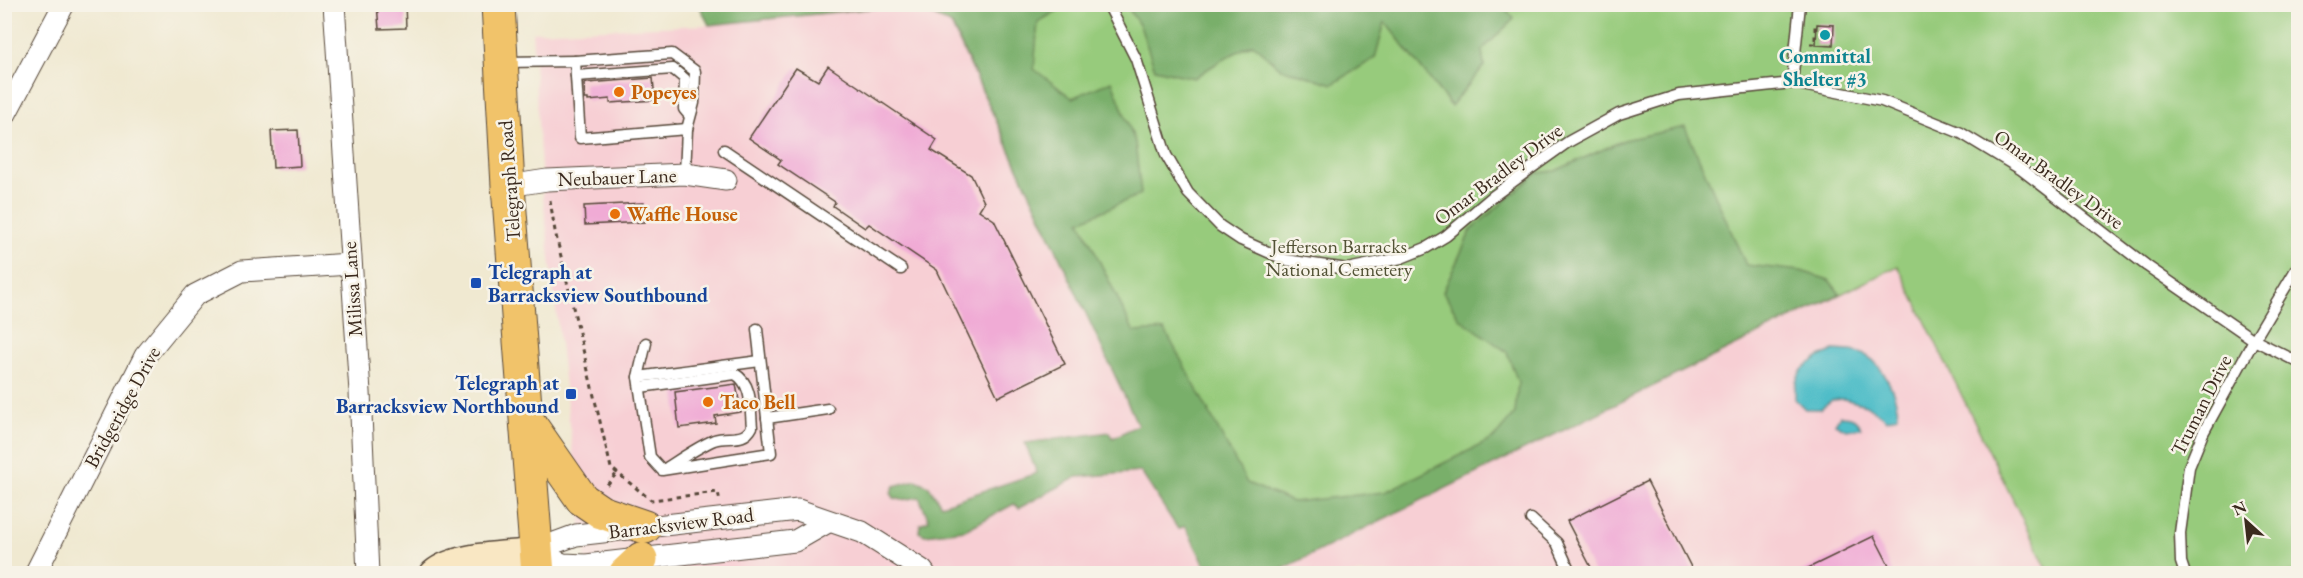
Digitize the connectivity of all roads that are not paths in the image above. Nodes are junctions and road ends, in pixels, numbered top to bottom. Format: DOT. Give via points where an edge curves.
graph roads {
  1 [pos="64,4"];
  2 [pos="334,4"];
  3 [pos="498,4"];
  4 [pos="1108,4"];
  5 [pos="1800,4"];
  6 [pos="575,61"];
  7 [pos="501,62"];
  8 [pos="576,76"];
  9 [pos="1792,83"];
  10 [pos="689,115"];
  11 [pos="4,117"];
  12 [pos="687,129"];
  13 [pos="724,150"];
  14 [pos="685,174"];
  15 [pos="726,180"];
  16 [pos="508,186"];
  17 [pos="350,264"];
  18 [pos="2298,266"];
  19 [pos="901,269"];
  20 [pos="757,329"];
  21 [pos="2254,340"];
  22 [pos="646,342"];
  23 [pos="760,361"];
  24 [pos="2298,362"];
  25 [pos="639,382"];
  26 [pos="828,409"];
  27 [pos="767,418"];
  28 [pos="526,419"];
  29 [pos="662,470"];
  30 [pos="1531,519"];
  31 [pos="828,522"];
  32 [pos="645,527"];
  33 [pos="537,563"];
  34 [pos="633,566"];
  35 [pos="35,573"];
  36 [pos="368,573"];
  37 [pos="434,573"];
  38 [pos="925,573"];
  39 [pos="1571,573"];
  40 [pos="2185,573"];
  1 -- 11 [label="street"];
  2 -- 17 [label="street, Milissa Lane"];
  3 -- 7 [label="main road, Telegraph Road"];
  4 -- 9 [label="lane, Omar Bradley Drive" via="1136,59 1166,155 1188,193 1220,226 1240,240 1286,260 1329,268 1376,265 1426,248 1568,142 1619,114 1679,95"];
  5 -- 9 [label="lane"];
  6 -- 7 [label="lane"];
  6 -- 8 [label="lane"];
  6 -- 10 [label="lane" via="672,54 695,71"];
  7 -- 16 [label="main road, Telegraph Road"];
  8 -- 10 [label="lane" via="673,69 685,79 684,109"];
  8 -- 12 [label="lane" via="580,138"];
  9 -- 21 [label="lane, Omar Bradley Drive" via="1882,101 1961,133 2022,170 2146,266"];
  10 -- 12 [label="lane"];
  12 -- 14 [label="lane"];
  13 -- 19 [label="lane"];
  14 -- 15 [label="street, Neubauer Lane"];
  14 -- 16 [label="street, Neubauer Lane" via="548,180"];
  16 -- 28 [label="main road, Telegraph Road"];
  17 -- 35 [label="street, Bridgeridge Drive" via="242,271 195,295 145,356"];
  17 -- 36 [label="street, Milissa Lane"];
  18 -- 21 [label="lane, Truman Drive"];
  20 -- 23 [label="lane"];
  21 -- 24 [label="lane, Omar Bradley Drive"];
  21 -- 40 [label="lane, Truman Drive" via="2203,433 2189,467 2180,533"];
  22 -- 25 [label="lane"];
  23 -- 25 [label="lane"];
  23 -- 27 [label="lane"];
  25 -- 29 [label="lane" via="650,457"];
  25 -- 29 [label="lane" via="735,374 747,385 752,428 749,433 715,440"];
  26 -- 27 [label="lane"];
  27 -- 29 [label="lane" via="771,453"];
  28 -- 32 [label="main road" via="582,499 601,512"];
  28 -- 33 [label="main road, Telegraph Road"];
  30 -- 39 [label="lane" via="1557,543"];
  31 -- 32 [label="street, Barracksview Road" via="798,510"];
  31 -- 34 [label="street, Barracksview Road" via="795,541"];
  31 -- 38 [label="street, Barracksview Road" via="862,532"];
  32 -- 33 [label="street, Barracksview Road" via="576,535 557,542"];
  33 -- 34 [label="street, Barracksview Road"];
  33 -- 37 [label="street, Barracksview Road" via="461,562"];
}
